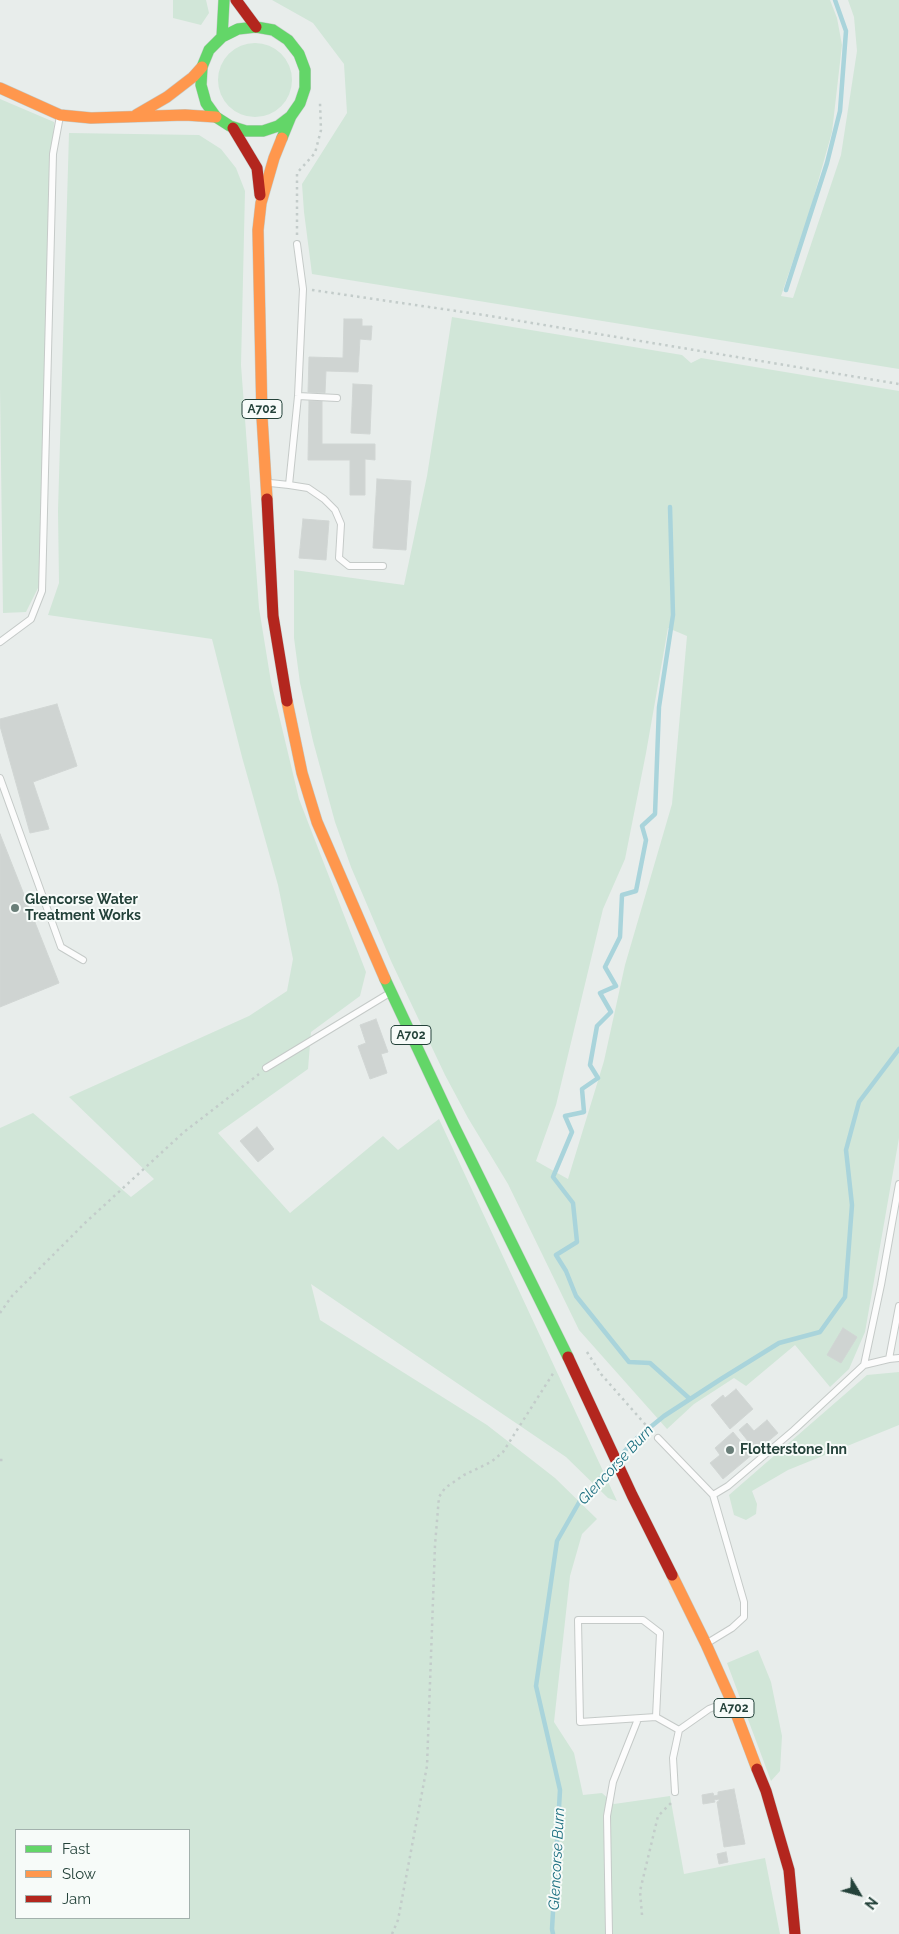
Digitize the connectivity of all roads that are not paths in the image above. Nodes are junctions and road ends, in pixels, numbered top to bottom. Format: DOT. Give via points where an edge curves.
graph roads {
  1 [pos="224,0"];
  2 [pos="236,0"];
  3 [pos="256,27"];
  4 [pos="222,37"];
  5 [pos="202,67"];
  6 [pos="0,88"];
  7 [pos="60,115"];
  8 [pos="136,115"];
  9 [pos="216,116"];
  10 [pos="291,116"];
  11 [pos="233,128"];
  12 [pos="261,203"];
  13 [pos="297,244"];
  14 [pos="298,396"];
  15 [pos="336,398"];
  16 [pos="266,483"];
  17 [pos="289,484"];
  18 [pos="383,566"];
  19 [pos="0,642"];
  20 [pos="0,778"];
  21 [pos="83,960"];
  22 [pos="391,992"];
  23 [pos="266,1068"];
  24 [pos="899,1184"];
  25 [pos="895,1227"];
  26 [pos="899,1306"];
  27 [pos="889,1358"];
  28 [pos="899,1358"];
  29 [pos="864,1365"];
  30 [pos="658,1438"];
  31 [pos="713,1495"];
  32 [pos="706,1644"];
  33 [pos="731,1700"];
  34 [pos="656,1718"];
  35 [pos="638,1719"];
  36 [pos="679,1730"];
  37 [pos="675,1792"];
  38 [pos="609,1934"];
  39 [pos="795,1934"];
  1 -- 4 [label="main road"];
  2 -- 3 [label="main road"];
  3 -- 4 [label="main road, A702" via="238,29"];
  3 -- 10 [label="main road, A702" via="273,30 300,54 305,70 305,88"];
  4 -- 5 [label="main road" via="209,50"];
  5 -- 8 [label="main road" via="167,97"];
  5 -- 9 [label="main road, A702" via="201,85 206,103"];
  6 -- 7 [label="main road"];
  7 -- 8 [label="main road" via="91,118"];
  7 -- 19 [label="lane" via="52,154 42,591 31,619"];
  8 -- 9 [label="main road"];
  9 -- 11 [label="main road, A702"];
  10 -- 11 [label="main road, A702" via="278,126 263,131 246,132"];
  10 -- 12 [label="main road, A702"];
  11 -- 12 [label="main road, A702" via="257,168"];
  12 -- 16 [label="main road, A702" via="258,230"];
  13 -- 14 [label="lane" via="303,288"];
  14 -- 15 [label="lane"];
  14 -- 17 [label="lane"];
  16 -- 17 [label="lane"];
  16 -- 22 [label="main road, A702" via="273,616 302,773 316,822"];
  17 -- 18 [label="lane" via="308,488 335,510 341,524 339,558 349,566"];
  20 -- 21 [label="lane" via="61,947"];
  22 -- 23 [label="lane"];
  22 -- 32 [label="main road, A702"];
  24 -- 25 [label="lane"];
  25 -- 29 [label="lane"];
  26 -- 27 [label="lane"];
  27 -- 28 [label="lane"];
  27 -- 29 [label="lane"];
  29 -- 31 [label="lane" via="794,1430"];
  30 -- 31 [label="lane"];
  31 -- 32 [label="lane" via="744,1602 744,1617"];
  32 -- 33 [label="main road, A702"];
  33 -- 36 [label="lane" via="710,1709"];
  33 -- 39 [label="main road, A702" via="766,1791 789,1870"];
  34 -- 35 [label="lane"];
  34 -- 35 [label="lane" via="660,1633 643,1620 578,1620 580,1722"];
  34 -- 36 [label="lane"];
  35 -- 38 [label="lane" via="613,1782 606,1816"];
  36 -- 37 [label="lane" via="673,1758"];
}
